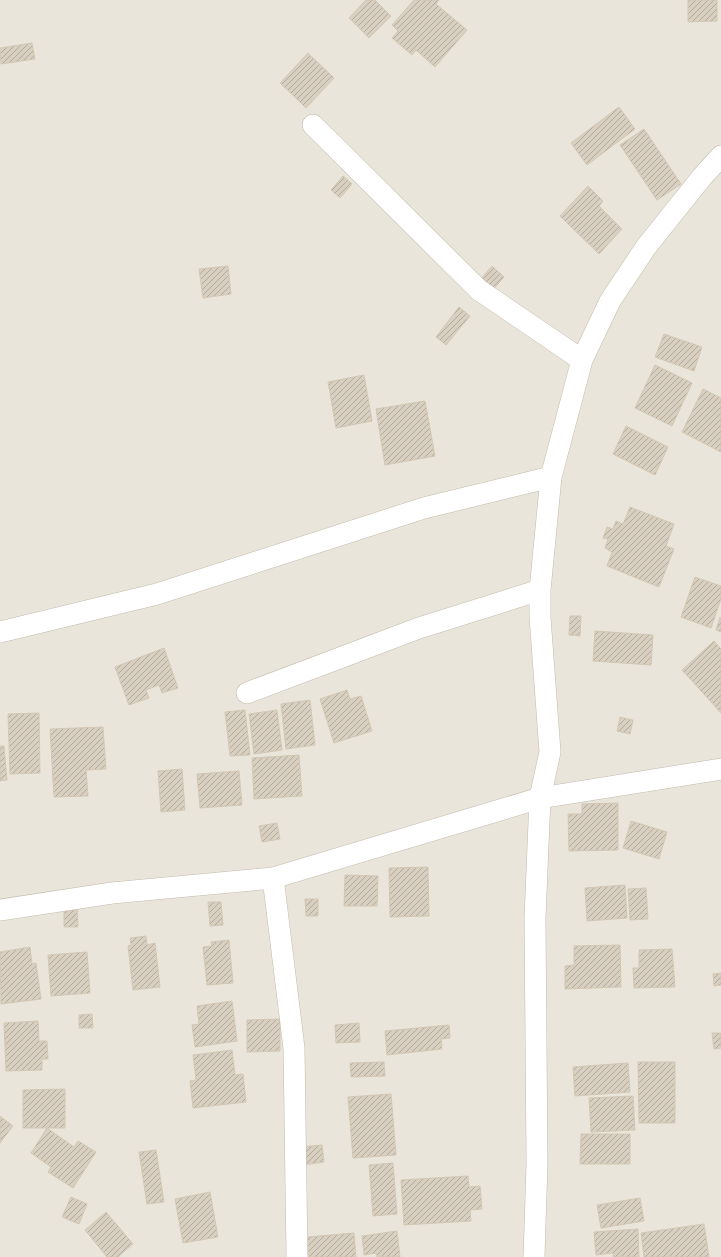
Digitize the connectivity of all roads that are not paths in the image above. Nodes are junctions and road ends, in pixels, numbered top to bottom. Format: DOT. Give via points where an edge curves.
graph roads {
  1 [pos="313,124"];
  2 [pos="721,156"];
  3 [pos="582,360"];
  4 [pos="551,477"];
  5 [pos="540,590"];
  6 [pos="0,632"];
  7 [pos="247,693"];
  8 [pos="721,769"];
  9 [pos="540,798"];
  10 [pos="273,878"];
  11 [pos="0,910"];
  12 [pos="297,1257"];
  13 [pos="534,1257"];
  1 -- 3 [label="street" via="479,290"];
  2 -- 3 [label="street" via="646,248 610,301"];
  3 -- 4 [label="street"];
  4 -- 5 [label="street"];
  4 -- 6 [label="street" via="424,508 157,594"];
  5 -- 7 [label="street" via="419,628"];
  5 -- 9 [label="street" via="550,752"];
  8 -- 9 [label="street"];
  9 -- 10 [label="street"];
  9 -- 13 [label="street" via="535,918 537,1164"];
  10 -- 11 [label="street" via="112,894"];
  10 -- 12 [label="street" via="294,1048"];
}
